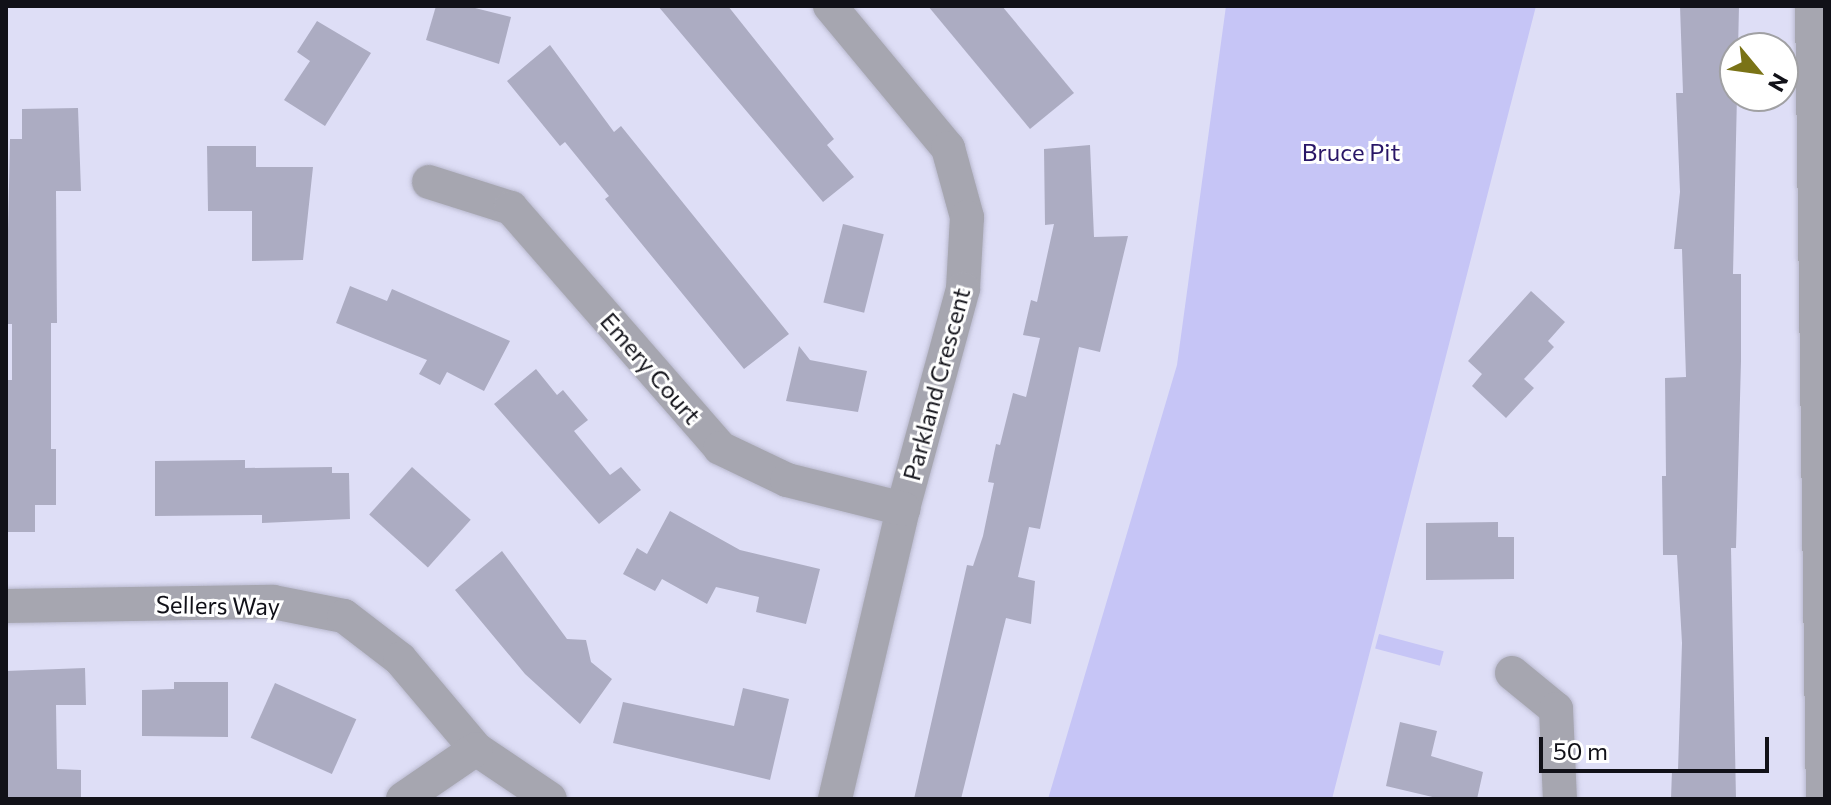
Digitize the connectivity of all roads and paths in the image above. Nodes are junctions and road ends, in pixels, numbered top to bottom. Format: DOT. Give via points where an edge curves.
graph roads {
  1 [pos="830,6"];
  2 [pos="1812,6"];
  3 [pos="1818,82"];
  4 [pos="429,182"];
  5 [pos="903,509"];
  6 [pos="6,606"];
  7 [pos="1512,673"];
  8 [pos="1824,680"];
  9 [pos="476,749"];
  10 [pos="403,799"];
  11 [pos="550,799"];
  12 [pos="835,799"];
  13 [pos="1560,799"];
  14 [pos="1823,799"];
  1 -- 5 [label="street, Parkland Crescent" via="948,148 967,217 963,289"];
  2 -- 3 [label="street"];
  3 -- 8 [label="street"];
  4 -- 5 [label="street, Emery Court" via="511,208 720,448 787,480"];
  5 -- 12 [label="street, Parkland Crescent"];
  6 -- 9 [label="street, Sellers Way" via="273,602 344,616 400,659"];
  7 -- 13 [label="street" via="1556,709"];
  8 -- 14 [label="street"];
  9 -- 10 [label="street"];
  9 -- 11 [label="street, Sellers Way"];
}
